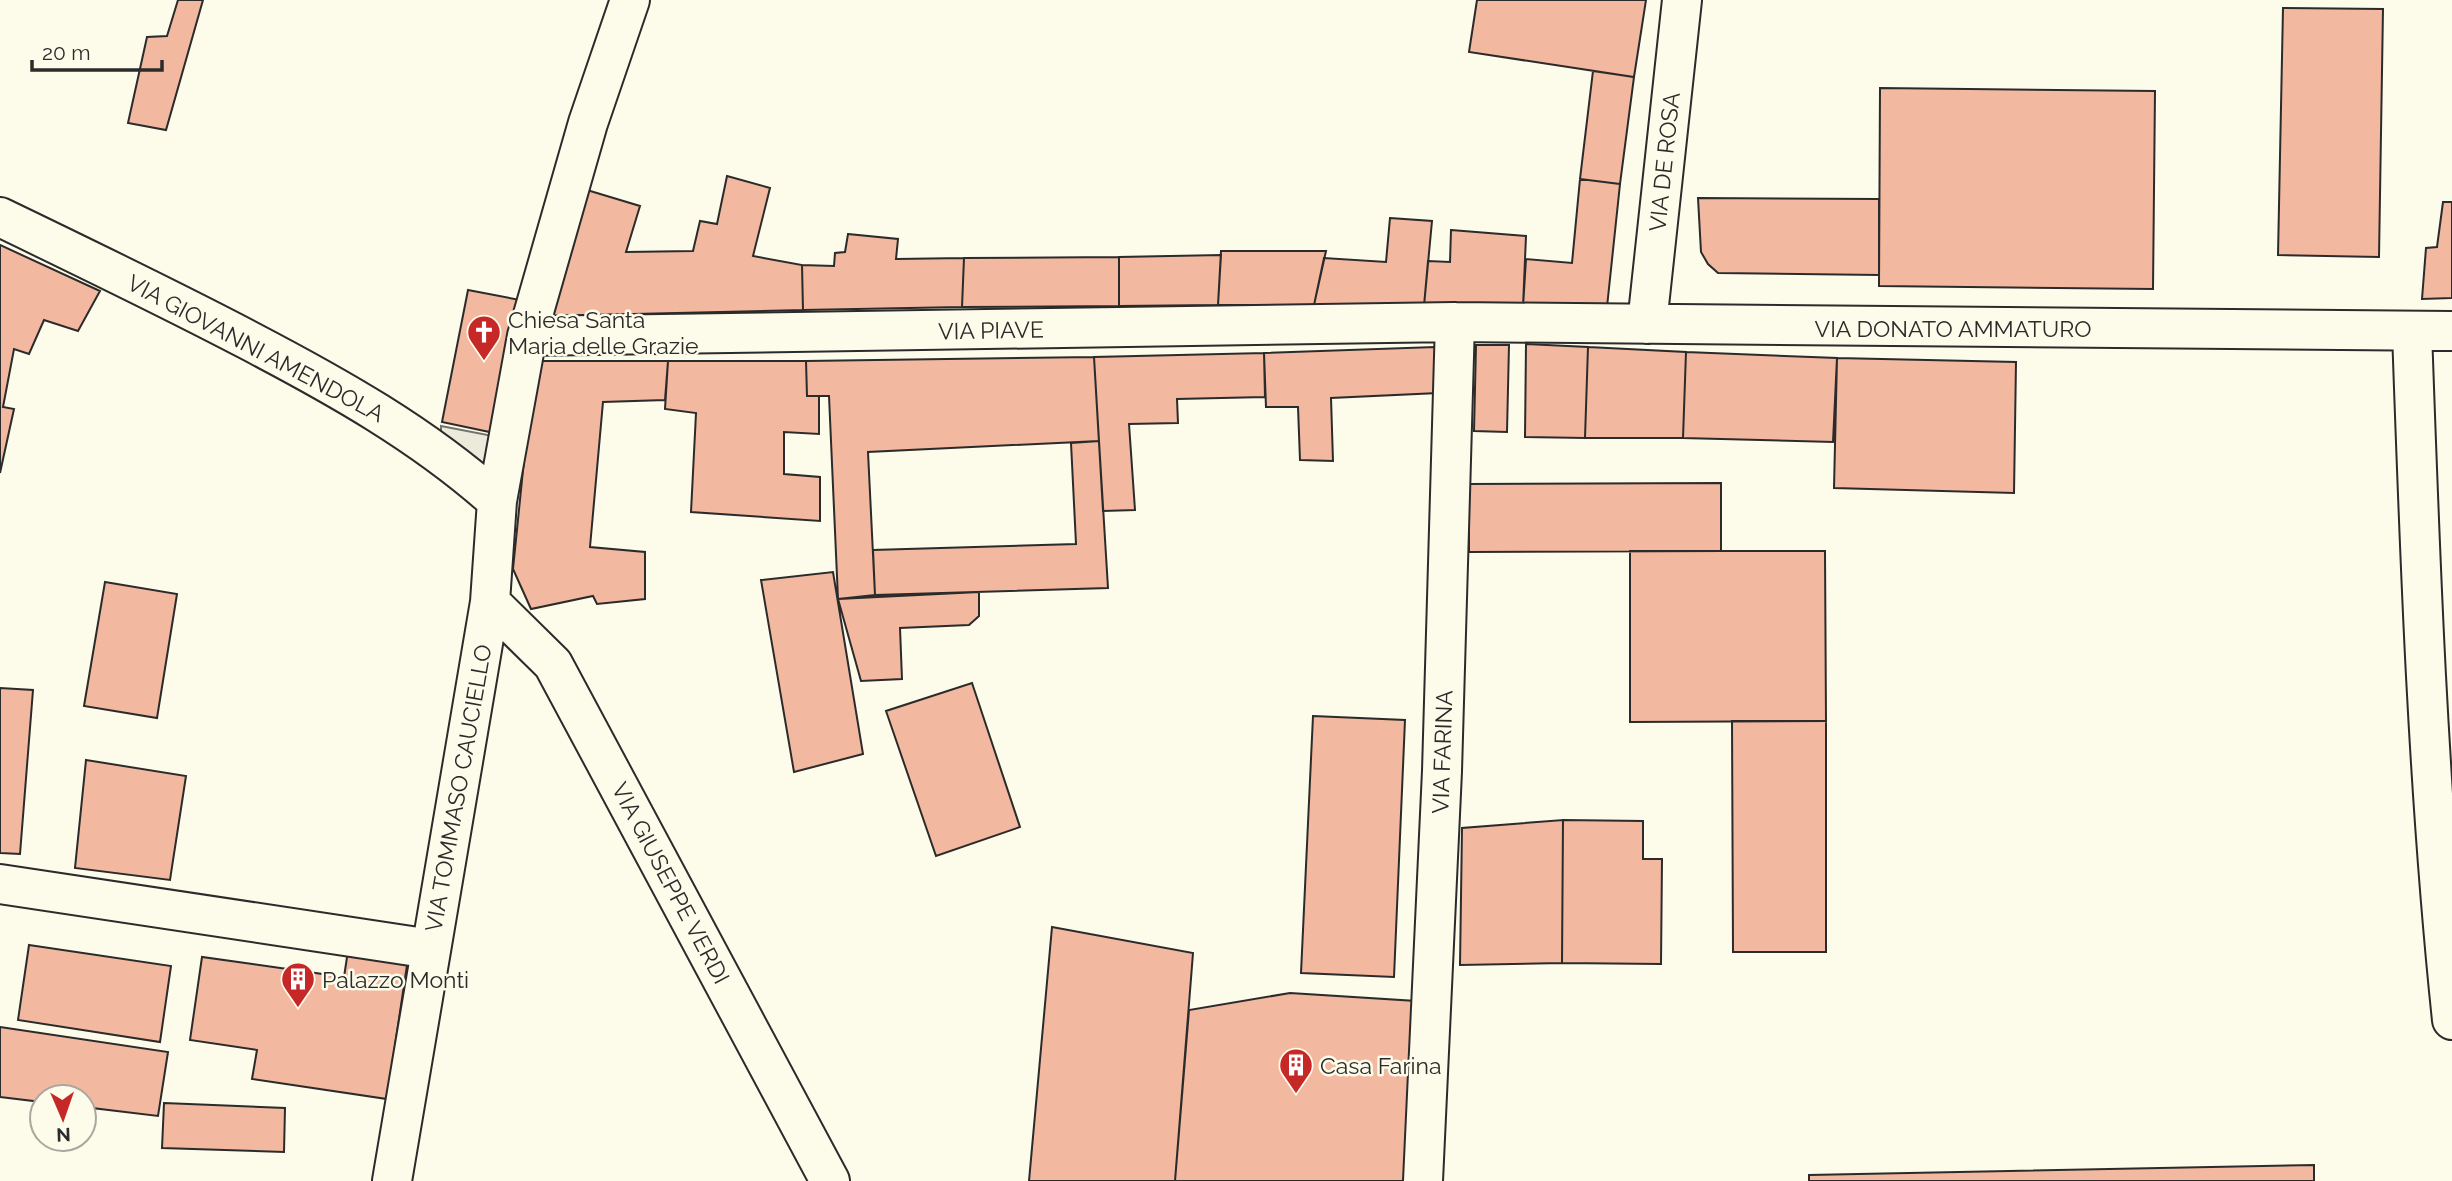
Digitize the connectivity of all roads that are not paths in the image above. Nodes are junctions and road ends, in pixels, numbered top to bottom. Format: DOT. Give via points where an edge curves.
graph roads {
  1 [pos="630,0"];
  2 [pos="1682,0"];
  3 [pos="0,217"];
  4 [pos="1455,322"];
  5 [pos="1647,324"];
  6 [pos="2412,331"];
  7 [pos="2452,331"];
  8 [pos="527,336"];
  9 [pos="497,501"];
  10 [pos="489,602"];
  11 [pos="0,884"];
  12 [pos="2445,891"];
  13 [pos="431,949"];
  14 [pos="2452,1020"];
  15 [pos="392,1181"];
  16 [pos="830,1181"];
  17 [pos="1423,1181"];
  1 -- 8 [label="street, VIA TOMMASO CAUCIELLO" via="588,123"];
  2 -- 5 [label="street, VIA DE ROSA"];
  3 -- 9 [label="street, VIA GIOVANNI AMENDOLA" via="149,288 337,387 406,430"];
  4 -- 5 [label="street, VIA DONATO AMMATURO"];
  4 -- 8 [label="street, VIA PIAVE"];
  4 -- 17 [label="street, VIA FARINA" via="1442,771"];
  5 -- 6 [label="street, VIA DONATO AMMATURO"];
  6 -- 7 [label="street, VIA DONATO AMMATURO"];
  6 -- 12 [label="street" via="2422,626"];
  8 -- 9 [label="street, VIA TOMMASO CAUCIELLO"];
  9 -- 10 [label="street, VIA TOMMASO CAUCIELLO"];
  10 -- 13 [label="street, VIA TOMMASO CAUCIELLO"];
  10 -- 16 [label="street, VIA GIUSEPPE VERDI" via="553,664"];
  11 -- 13 [label="street"];
  12 -- 14 [label="street"];
  13 -- 15 [label="street, VIA TOMMASO CAUCIELLO"];
}
